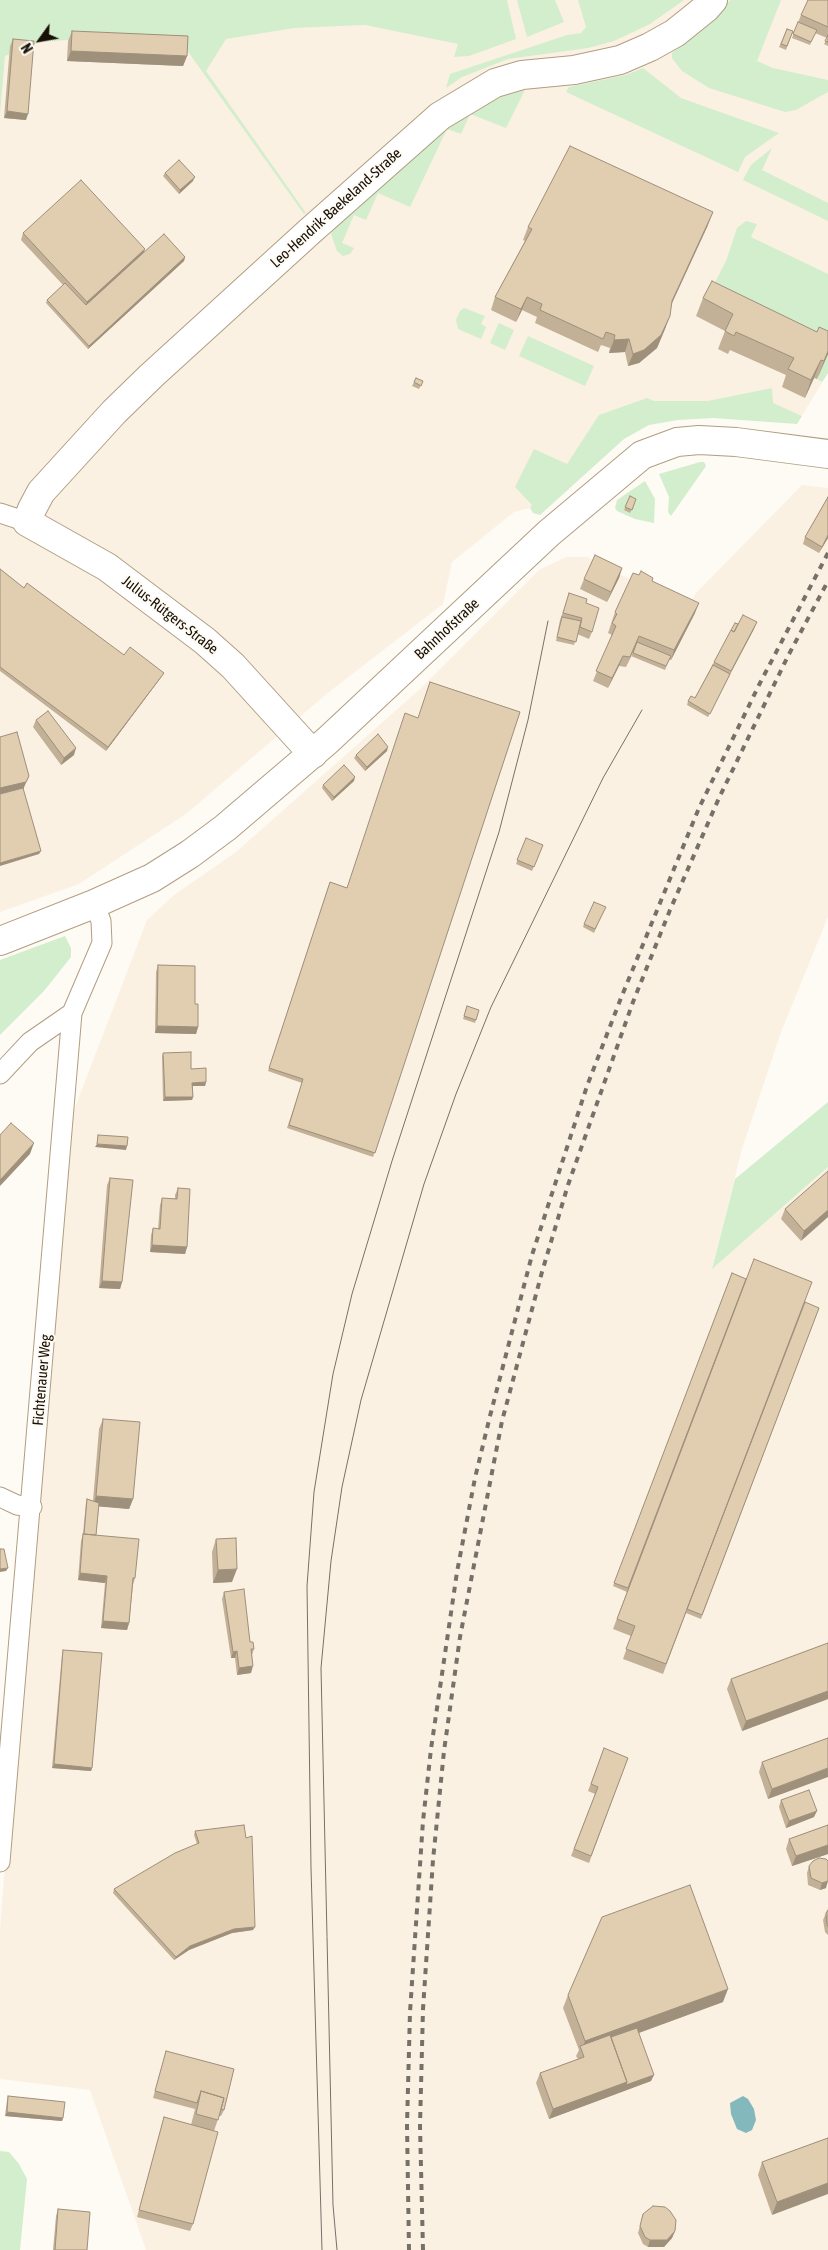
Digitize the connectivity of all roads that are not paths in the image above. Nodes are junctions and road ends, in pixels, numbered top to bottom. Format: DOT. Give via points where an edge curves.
graph roads {
  1 [pos="713,0"];
  2 [pos="828,454"];
  3 [pos="0,514"];
  4 [pos="27,522"];
  5 [pos="313,754"];
  6 [pos="94,904"];
  7 [pos="0,941"];
  8 [pos="72,1013"];
  9 [pos="0,1074"];
  10 [pos="0,1497"];
  11 [pos="32,1507"];
  12 [pos="0,1862"];
  1 -- 4 [label="street, Leo-Hendrik-Baekeland-Straße" via="675,33 620,60 574,70 522,75 495,83 440,116 133,394 41,492"];
  2 -- 5 [label="street, Bahnhofstraße" via="699,440 677,442 642,455 549,533"];
  3 -- 4 [label="street, Julius-Rütgers-Straße"];
  4 -- 5 [label="street, Julius-Rütgers-Straße" via="108,567 198,635 233,666"];
  5 -- 6 [label="street, Bahnhofstraße" via="190,854 152,878"];
  6 -- 7 [label="street, Bahnhofstraße"];
  6 -- 8 [label="street, Fichtenauer Weg" via="101,921 102,943"];
  8 -- 9 [label="street" via="30,1042"];
  8 -- 11 [label="street, Fichtenauer Weg"];
  10 -- 11 [label="street" via="17,1505"];
  11 -- 12 [label="street, Fichtenauer Weg"];
}
